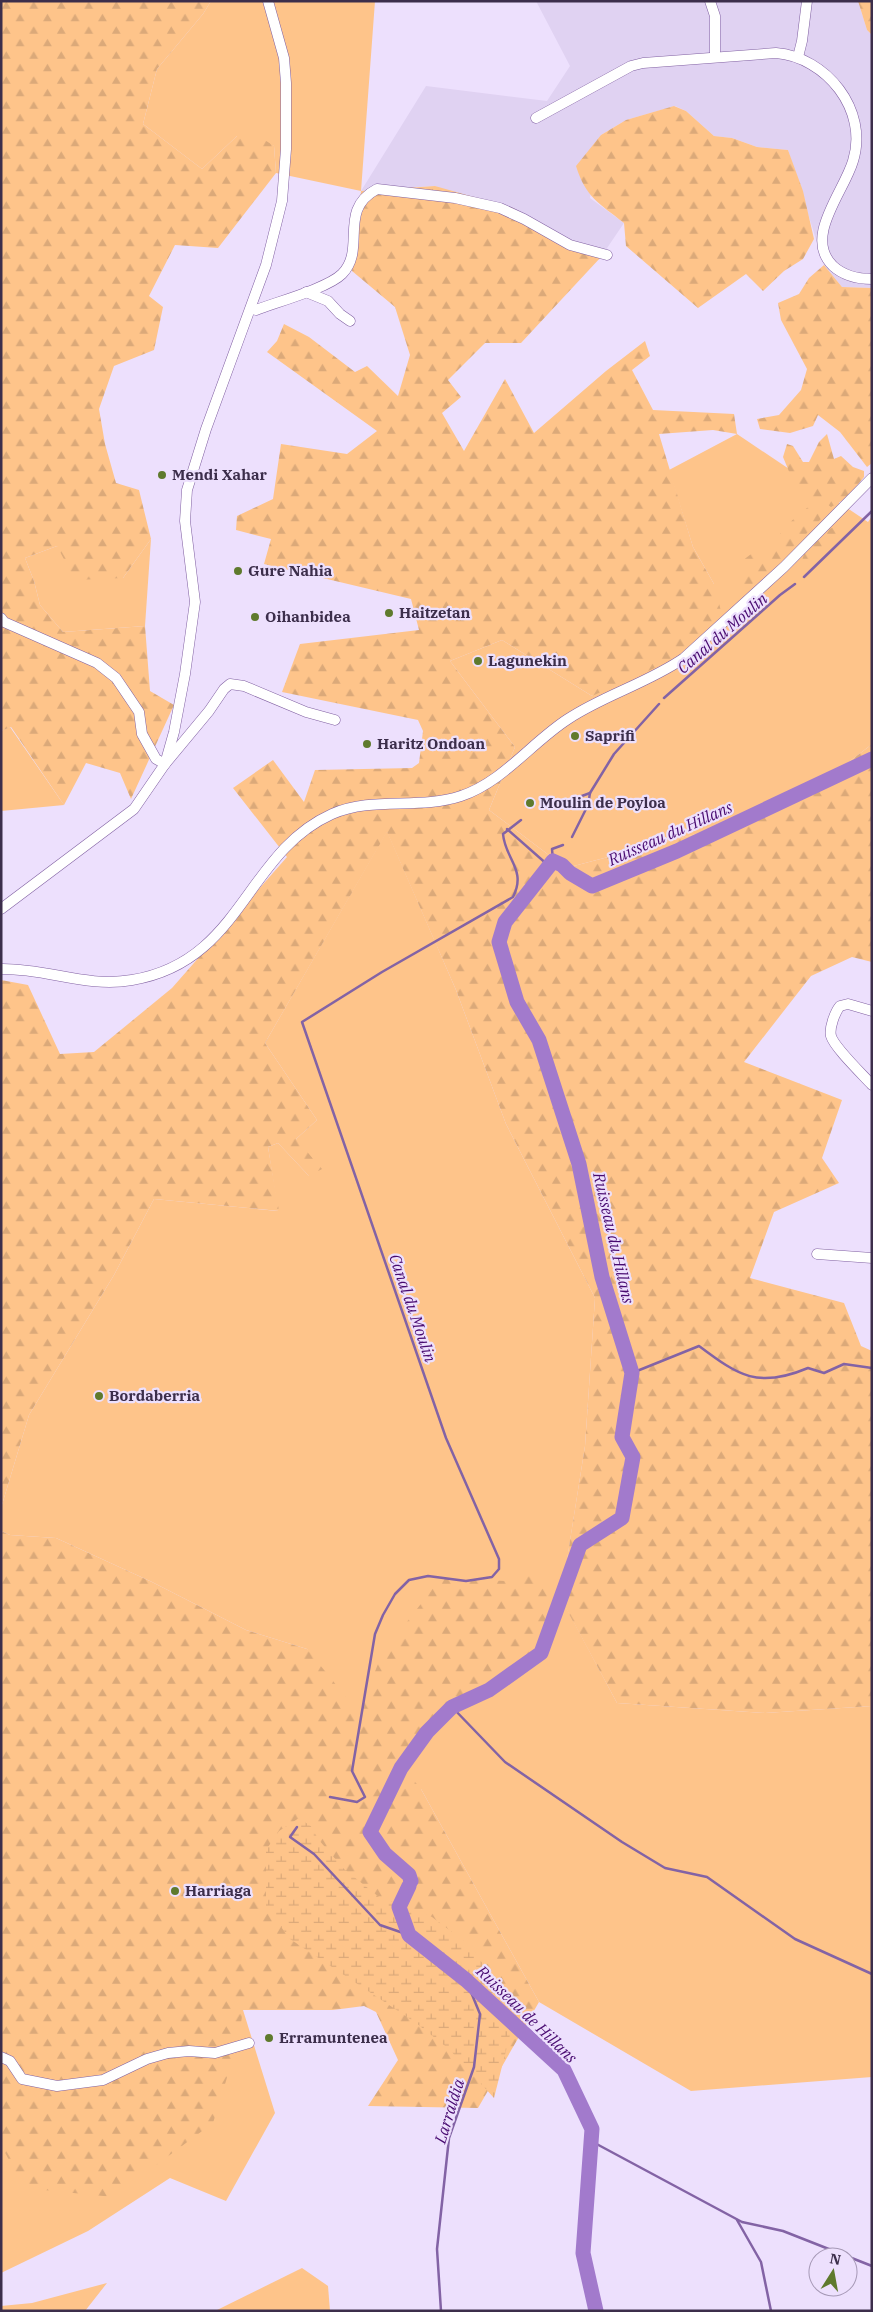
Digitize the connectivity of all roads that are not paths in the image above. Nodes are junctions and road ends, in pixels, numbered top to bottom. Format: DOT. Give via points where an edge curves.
graph roads {
  1 [pos="268,1"];
  2 [pos="710,1"];
  3 [pos="807,1"];
  4 [pos="715,57"];
  5 [pos="798,57"];
  6 [pos="536,118"];
  7 [pos="607,255"];
  8 [pos="872,279"];
  9 [pos="306,292"];
  10 [pos="251,308"];
  11 [pos="350,321"];
  12 [pos="872,478"];
  13 [pos="1,618"];
  14 [pos="335,720"];
  15 [pos="165,764"];
  16 [pos="1,909"];
  17 [pos="1,969"];
  18 [pos="872,1011"];
  19 [pos="872,1085"];
  20 [pos="817,1254"];
  21 [pos="872,1258"];
  22 [pos="249,2043"];
  23 [pos="1,2057"];
  1 -- 10 [label="street" via="284,58 285,182 276,229"];
  2 -- 4 [label="street" via="715,16"];
  3 -- 5 [label="street"];
  4 -- 5 [label="street" via="776,53"];
  4 -- 6 [label="street" via="658,60 631,66"];
  5 -- 8 [label="street" via="820,68 835,82 846,100 855,131 854,161 822,232 824,250 837,269 859,278"];
  7 -- 9 [label="street" via="570,246 500,208 455,198 377,189 356,209 350,260 344,272"];
  9 -- 10 [label="street" via="256,310"];
  9 -- 11 [label="street" via="328,301"];
  10 -- 15 [label="street" via="206,429 188,490 185,521 195,602 183,684"];
  12 -- 17 [label="street" via="784,566 684,658 570,717 505,770 464,795 427,804 366,805 333,813 314,824 282,850 211,942 183,962 134,980 103,983 25,969"];
  13 -- 15 [label="street" via="98,663 116,678 139,712 142,734 156,759"];
  14 -- 15 [label="street" via="306,712 244,686 230,684"];
  15 -- 16 [label="street" via="134,809"];
  18 -- 19 [label="street" via="848,1004 840,1006 830,1031 834,1041"];
  20 -- 21 [label="street"];
  22 -- 23 [label="street" via="215,2053 168,2053 147,2059 103,2080 57,2086 22,2079 10,2061"];
}
